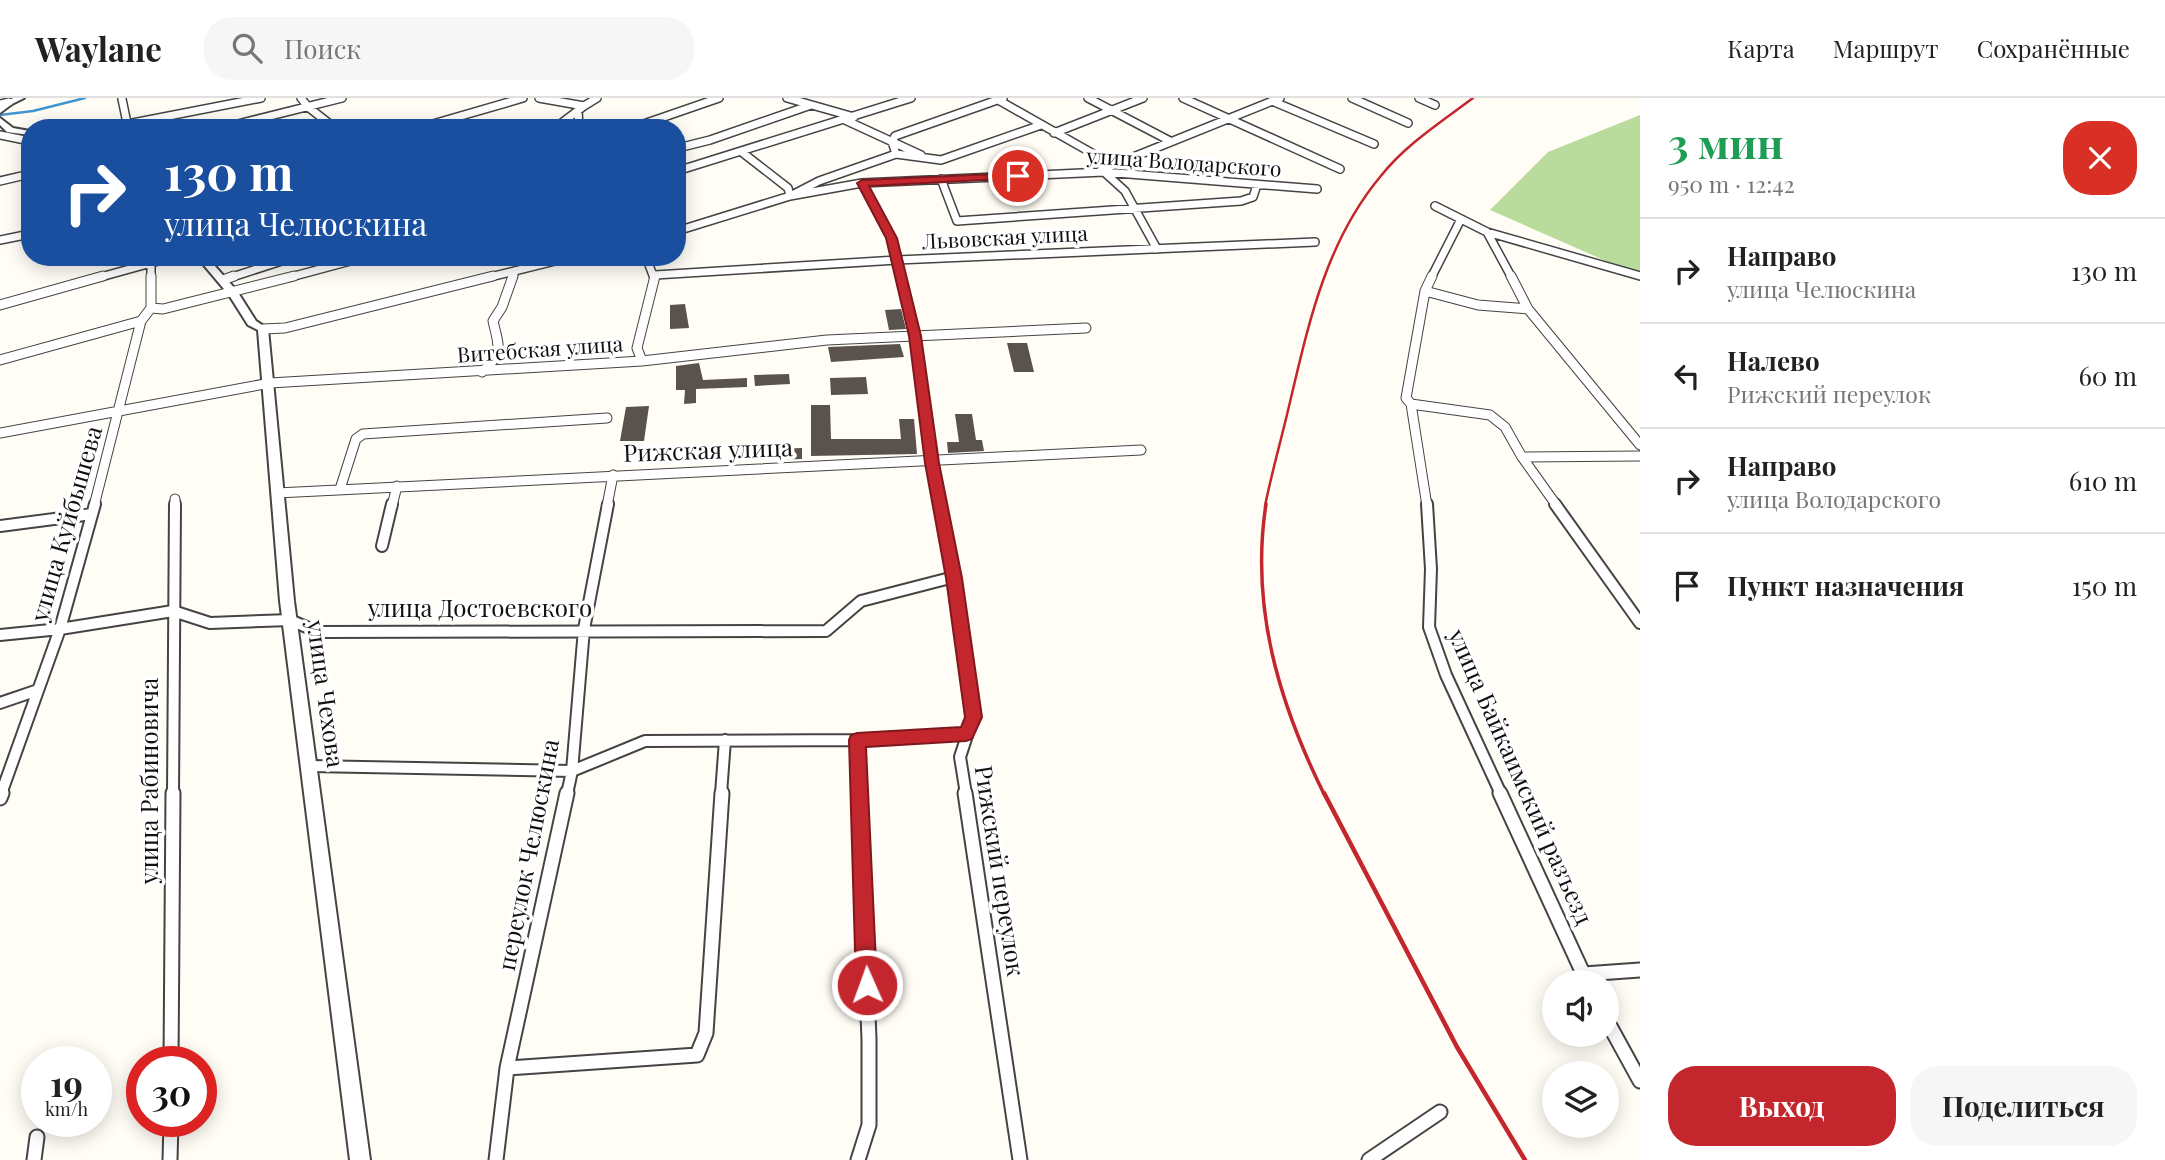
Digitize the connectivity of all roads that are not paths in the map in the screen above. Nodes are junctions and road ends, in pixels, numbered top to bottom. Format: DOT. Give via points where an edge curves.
graph roads {
  1 [pos="20,98"];
  2 [pos="261,98"];
  3 [pos="301,98"];
  4 [pos="342,98"];
  5 [pos="484,98"];
  6 [pos="523,98"];
  7 [pos="539,98"];
  8 [pos="597,98"];
  9 [pos="719,98"];
  10 [pos="787,98"];
  11 [pos="911,98"];
  12 [pos="1088,98"];
  13 [pos="1143,98"];
  14 [pos="1183,98"];
  15 [pos="1280,98"];
  16 [pos="1352,98"];
  17 [pos="1419,98"];
  18 [pos="122,99"];
  19 [pos="1002,99"];
  20 [pos="1269,99"];
  21 [pos="5,103"];
  22 [pos="811,105"];
  23 [pos="1435,105"];
  24 [pos="495,106"];
  25 [pos="308,107"];
  26 [pos="581,108"];
  27 [pos="1113,110"];
  28 [pos="0,111"];
  29 [pos="853,117"];
  30 [pos="126,119"];
  31 [pos="148,119"];
  32 [pos="259,119"];
  33 [pos="323,119"];
  34 [pos="450,119"];
  35 [pos="567,119"];
  36 [pos="580,119"];
  37 [pos="666,119"];
  38 [pos="1226,119"];
  39 [pos="0,120"];
  40 [pos="845,120"];
  41 [pos="1408,123"];
  42 [pos="1041,125"];
  43 [pos="21,131"];
  44 [pos="21,132"];
  45 [pos="1054,133"];
  46 [pos="0,134"];
  47 [pos="21,139"];
  48 [pos="1170,141"];
  49 [pos="892,142"];
  50 [pos="1374,144"];
  51 [pos="686,145"];
  52 [pos="743,153"];
  53 [pos="897,155"];
  54 [pos="924,157"];
  55 [pos="686,162"];
  56 [pos="1113,165"];
  57 [pos="689,168"];
  58 [pos="686,169"];
  59 [pos="1340,169"];
  60 [pos="1095,172"];
  61 [pos="1104,172"];
  62 [pos="21,176"];
  63 [pos="941,179"];
  64 [pos="0,181"];
  65 [pos="862,183"];
  66 [pos="1257,185"];
  67 [pos="1317,189"];
  68 [pos="790,196"];
  69 [pos="1435,206"];
  70 [pos="1137,210"];
  71 [pos="1461,221"];
  72 [pos="686,228"];
  73 [pos="1487,232"];
  74 [pos="21,236"];
  75 [pos="0,240"];
  76 [pos="1315,242"];
  77 [pos="1157,249"];
  78 [pos="897,260"];
  79 [pos="133,266"];
  80 [pos="151,266"];
  81 [pos="210,266"];
  82 [pos="266,266"];
  83 [pos="332,266"];
  84 [pos="534,266"];
  85 [pos="650,266"];
  86 [pos="514,271"];
  87 [pos="655,275"];
  88 [pos="1640,276"];
  89 [pos="223,280"];
  90 [pos="1425,291"];
  91 [pos="233,293"];
  92 [pos="0,304"];
  93 [pos="151,308"];
  94 [pos="1528,309"];
  95 [pos="141,321"];
  96 [pos="1086,328"];
  97 [pos="264,329"];
  98 [pos="915,336"];
  99 [pos="0,360"];
  100 [pos="642,360"];
  101 [pos="482,372"];
  102 [pos="270,383"];
  103 [pos="1411,404"];
  104 [pos="120,412"];
  105 [pos="607,418"];
  106 [pos="0,433"];
  107 [pos="1640,444"];
  108 [pos="1140,450"];
  109 [pos="1640,456"];
  110 [pos="1522,457"];
  111 [pos="932,463"];
  112 [pos="613,475"];
  113 [pos="397,486"];
  114 [pos="340,489"];
  115 [pos="277,493"];
  116 [pos="175,499"];
  117 [pos="92,513"];
  118 [pos="0,526"];
  119 [pos="382,546"];
  120 [pos="954,578"];
  121 [pos="173,611"];
  122 [pos="290,620"];
  123 [pos="1640,623"];
  124 [pos="60,629"];
  125 [pos="584,629"];
  126 [pos="0,635"];
  127 [pos="38,690"];
  128 [pos="0,703"];
  129 [pos="966,734"];
  130 [pos="725,740"];
  131 [pos="857,740"];
  132 [pos="310,766"];
  133 [pos="572,771"];
  134 [pos="0,798"];
  135 [pos="1582,970"];
  136 [pos="1640,970"];
  137 [pos="1619,973"];
  138 [pos="1619,1043"];
  139 [pos="171,1046"];
  140 [pos="507,1068"];
  141 [pos="1640,1081"];
  142 [pos="1440,1112"];
  143 [pos="171,1137"];
  144 [pos="37,1138"];
  145 [pos="34,1160"];
  146 [pos="170,1160"];
  147 [pos="360,1160"];
  148 [pos="496,1160"];
  149 [pos="858,1160"];
  150 [pos="1020,1160"];
  151 [pos="1369,1160"];
  1 -- 21 [label="street"];
  2 -- 31 [label="street"];
  3 -- 25 [label="street"];
  4 -- 25 [label="street"];
  5 -- 24 [label="street"];
  6 -- 24 [label="street"];
  7 -- 26 [label="street"];
  8 -- 26 [label="street"];
  9 -- 37 [label="street"];
  10 -- 22 [label="street"];
  11 -- 29 [label="street"];
  12 -- 27 [label="street"];
  13 -- 27 [label="street"];
  14 -- 38 [label="street"];
  15 -- 20 [label="street"];
  16 -- 41 [label="street"];
  17 -- 23 [label="street"];
  18 -- 30 [label="street"];
  19 -- 42 [label="street"];
  19 -- 49 [label="street" via="895,136"];
  20 -- 38 [label="street"];
  20 -- 50 [label="street"];
  21 -- 28 [label="street"];
  22 -- 29 [label="street"];
  22 -- 51 [label="street"];
  24 -- 34 [label="street"];
  25 -- 32 [label="street"];
  25 -- 33 [label="street"];
  26 -- 35 [label="street"];
  26 -- 36 [label="street"];
  27 -- 45 [label="street"];
  27 -- 48 [label="street"];
  29 -- 40 [label="street"];
  38 -- 48 [label="street"];
  38 -- 59 [label="street"];
  39 -- 43 [label="street" via="10,130"];
  40 -- 49 [label="street"];
  40 -- 52 [label="street"];
  42 -- 45 [label="street"];
  42 -- 54 [label="street" via="947,158"];
  44 -- 46 [label="street"];
  45 -- 56 [label="street"];
  46 -- 47 [label="street"];
  48 -- 56 [label="street"];
  49 -- 53 [label="street"];
  49 -- 54 [label="street"];
  52 -- 57 [label="street"];
  52 -- 68 [label="street" via="788,188"];
  53 -- 54 [label="street"];
  53 -- 68 [label="street"];
  55 -- 57 [label="street"];
  56 -- 60 [label="street"];
  57 -- 58 [label="street"];
  60 -- 61 [label="street, улица Володарского"];
  60 -- 63 [label="street, улица Володарского"];
  61 -- 66 [label="street, улица Володарского"];
  61 -- 70 [label="street"];
  62 -- 64 [label="street"];
  63 -- 65 [label="street, улица Володарского"];
  63 -- 70 [label="street" via="957,221"];
  65 -- 68 [label="street, улица Володарского"];
  65 -- 78 [label="street, Рижский переулок" via="891,238"];
  66 -- 67 [label="street, улица Володарского"];
  66 -- 70 [label="street" via="1253,197 1241,201"];
  68 -- 72 [label="street, улица Володарского"];
  69 -- 71 [label="street"];
  70 -- 77 [label="street"];
  71 -- 73 [label="street"];
  71 -- 90 [label="street, улица Байкаимский разъезд"];
  73 -- 88 [label="street"];
  73 -- 94 [label="street"];
  74 -- 75 [label="street"];
  76 -- 77 [label="street, Львовская улица"];
  77 -- 78 [label="street, Львовская улица"];
  78 -- 87 [label="street, Львовская улица"];
  78 -- 98 [label="street, Рижский переулок"];
  79 -- 92 [label="street"];
  80 -- 93 [label="street"];
  81 -- 89 [label="street"];
  82 -- 89 [label="street"];
  83 -- 91 [label="street"];
  84 -- 86 [label="street"];
  85 -- 87 [label="street"];
  86 -- 97 [label="street" via="285,328"];
  86 -- 101 [label="street" via="493,321 499,356"];
  87 -- 100 [label="street" via="637,348"];
  89 -- 91 [label="street"];
  90 -- 94 [label="street" via="1478,305"];
  90 -- 103 [label="street, улица Байкаимский разъезд" via="1406,398"];
  91 -- 93 [label="street"];
  91 -- 97 [label="street" via="252,323"];
  93 -- 95 [label="street, улица Куйбышева"];
  94 -- 107 [label="street"];
  95 -- 99 [label="street"];
  95 -- 104 [label="street, улица Куйбышева"];
  96 -- 98 [label="street, Витебская улица"];
  97 -- 102 [label="street, улица Чехова"];
  98 -- 100 [label="street, Витебская улица" via="827,340"];
  98 -- 111 [label="street, Рижский переулок"];
  100 -- 101 [label="street, Витебская улица"];
  101 -- 102 [label="street, Витебская улица"];
  102 -- 104 [label="street, Витебская улица"];
  102 -- 115 [label="street, улица Чехова"];
  103 -- 110 [label="street" via="1490,415 1505,428"];
  103 -- 135 [label="street, улица Байкаимский разъезд" via="1425,482 1431,569 1429,627 1450,683"];
  104 -- 106 [label="street, Витебская улица"];
  104 -- 117 [label="street, улица Куйбышева"];
  105 -- 114 [label="street" via="363,434 356,439"];
  108 -- 111 [label="street, Рижская улица"];
  109 -- 110 [label="street"];
  110 -- 123 [label="street"];
  111 -- 112 [label="street, Рижская улица"];
  111 -- 120 [label="street, Рижский переулок"];
  112 -- 113 [label="street, Рижская улица"];
  112 -- 125 [label="street, переулок Челюскина"];
  113 -- 114 [label="street, Рижская улица"];
  113 -- 119 [label="street"];
  114 -- 115 [label="street, Рижская улица"];
  115 -- 122 [label="street, улица Чехова"];
  116 -- 121 [label="street, улица Рабиновича"];
  117 -- 118 [label="street"];
  117 -- 124 [label="street, улица Куйбышева"];
  120 -- 125 [label="street, улица Достоевского" via="861,601 826,631"];
  120 -- 129 [label="street, Рижский переулок" via="973,717"];
  121 -- 122 [label="street, улица Достоевского" via="210,622"];
  121 -- 124 [label="street, улица Достоевского"];
  121 -- 139 [label="street, улица Рабиновича"];
  122 -- 125 [label="street, улица Достоевского" via="318,632"];
  122 -- 132 [label="street, улица Чехова"];
  124 -- 126 [label="street, улица Достоевского"];
  124 -- 127 [label="street, улица Куйбышева"];
  125 -- 133 [label="street, переулок Челюскина"];
  127 -- 128 [label="street"];
  127 -- 134 [label="street, улица Куйбышева"];
  129 -- 131 [label="street"];
  129 -- 150 [label="street, Рижский переулок" via="960,757"];
  130 -- 131 [label="street"];
  130 -- 133 [label="street" via="645,741"];
  130 -- 140 [label="street" via="706,1033 697,1055"];
  131 -- 149 [label="street" via="869,1039 869,1125"];
  132 -- 133 [label="street"];
  132 -- 147 [label="street, улица Чехова"];
  133 -- 140 [label="street, переулок Челюскина"];
  136 -- 137 [label="street"];
  138 -- 141 [label="street"];
  140 -- 148 [label="street, переулок Челюскина"];
  142 -- 151 [label="street"];
  143 -- 146 [label="street"];
  144 -- 145 [label="street"];
}
